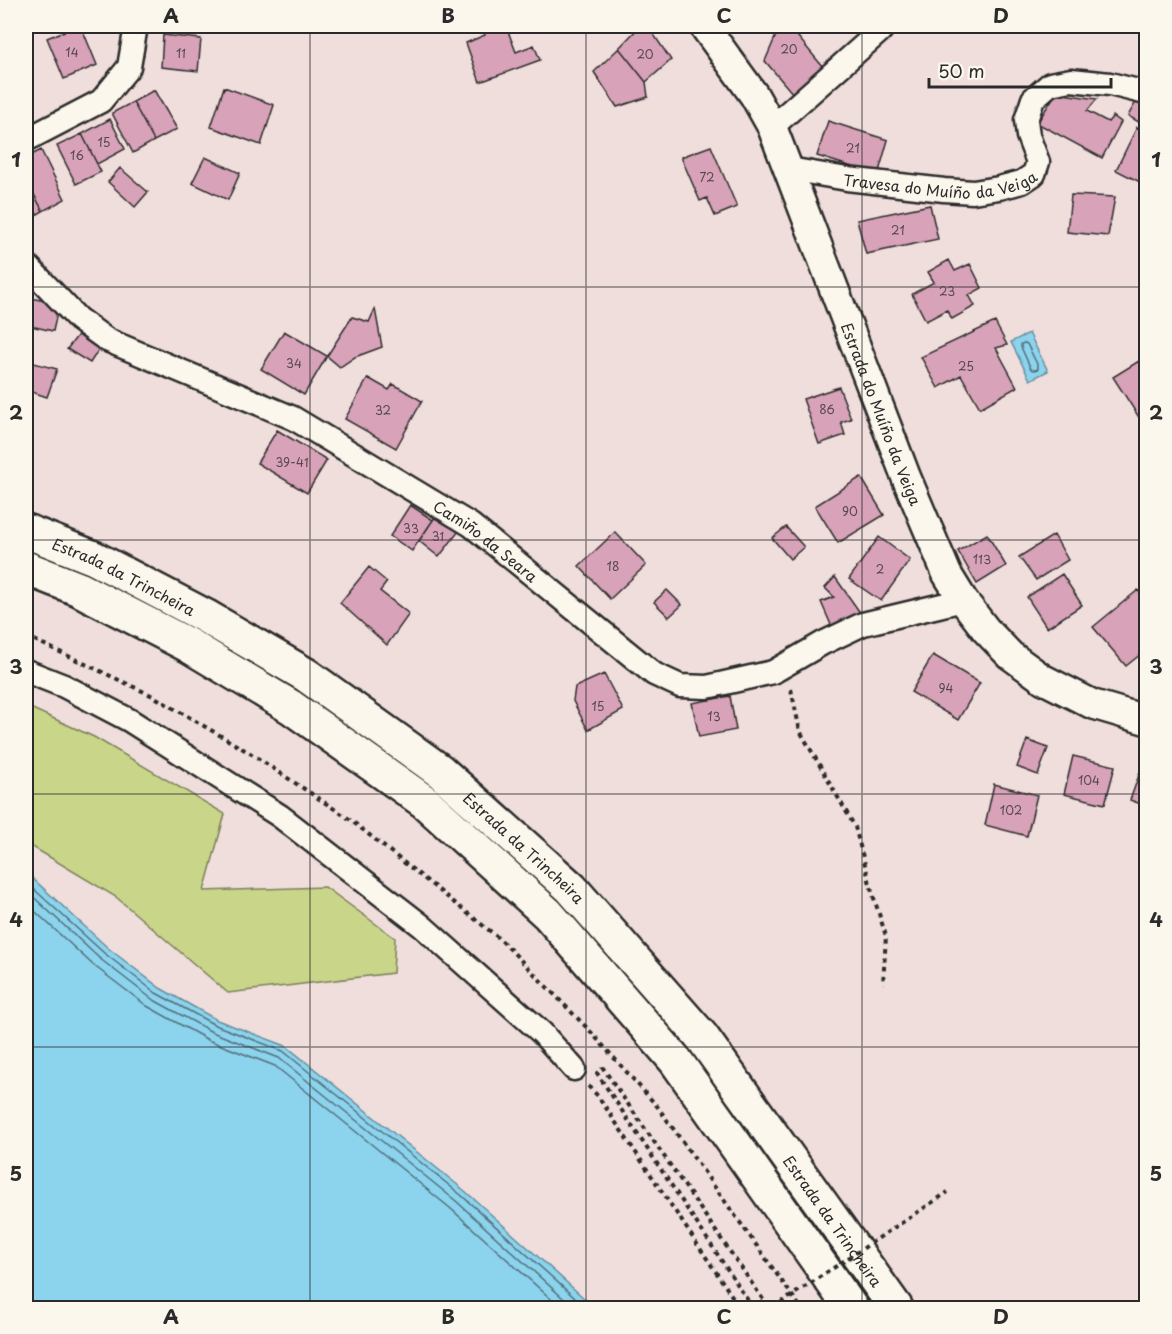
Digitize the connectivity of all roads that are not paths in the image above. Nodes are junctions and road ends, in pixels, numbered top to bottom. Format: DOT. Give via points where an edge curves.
graph roads {
  1 [pos="136,26"];
  2 [pos="704,26"];
  3 [pos="884,26"];
  4 [pos="1146,93"];
  5 [pos="772,127"];
  6 [pos="26,140"];
  7 [pos="789,169"];
  8 [pos="26,264"];
  9 [pos="26,531"];
  10 [pos="26,568"];
  11 [pos="963,600"];
  12 [pos="26,671"];
  13 [pos="1146,720"];
  14 [pos="574,1070"];
  15 [pos="851,1308"];
  16 [pos="896,1308"];
  1 -- 6 [label="street" via="129,68 101,101"];
  2 -- 5 [label="street, Estrada do Muíño da Veiga"];
  3 -- 5 [label="street"];
  4 -- 7 [label="street, Travesa do Muíño da Veiga" via="1071,80 1050,84 1033,99 1026,120 1038,162 1035,174 999,188 973,192 944,190"];
  5 -- 7 [label="street, Estrada do Muíño da Veiga"];
  7 -- 11 [label="street, Estrada do Muíño da Veiga" via="906,477 947,574"];
  8 -- 11 [label="street, Camiño da Seara" via="78,319 107,340 293,418 471,525 654,674 680,686 707,687 773,672 863,624"];
  9 -- 16 [label="highway, Estrada da Trincheira" via="94,558 205,615 306,675 440,771 572,888 702,1037"];
  10 -- 15 [label="highway, Estrada da Trincheira" via="79,589 188,645 291,707 425,802 548,914 676,1060"];
  11 -- 13 [label="street, Estrada do Muíño da Veiga" via="1010,655 1043,680 1092,704"];
  12 -- 14 [label="street" via="129,720 280,816 422,926 542,1033"];
}
